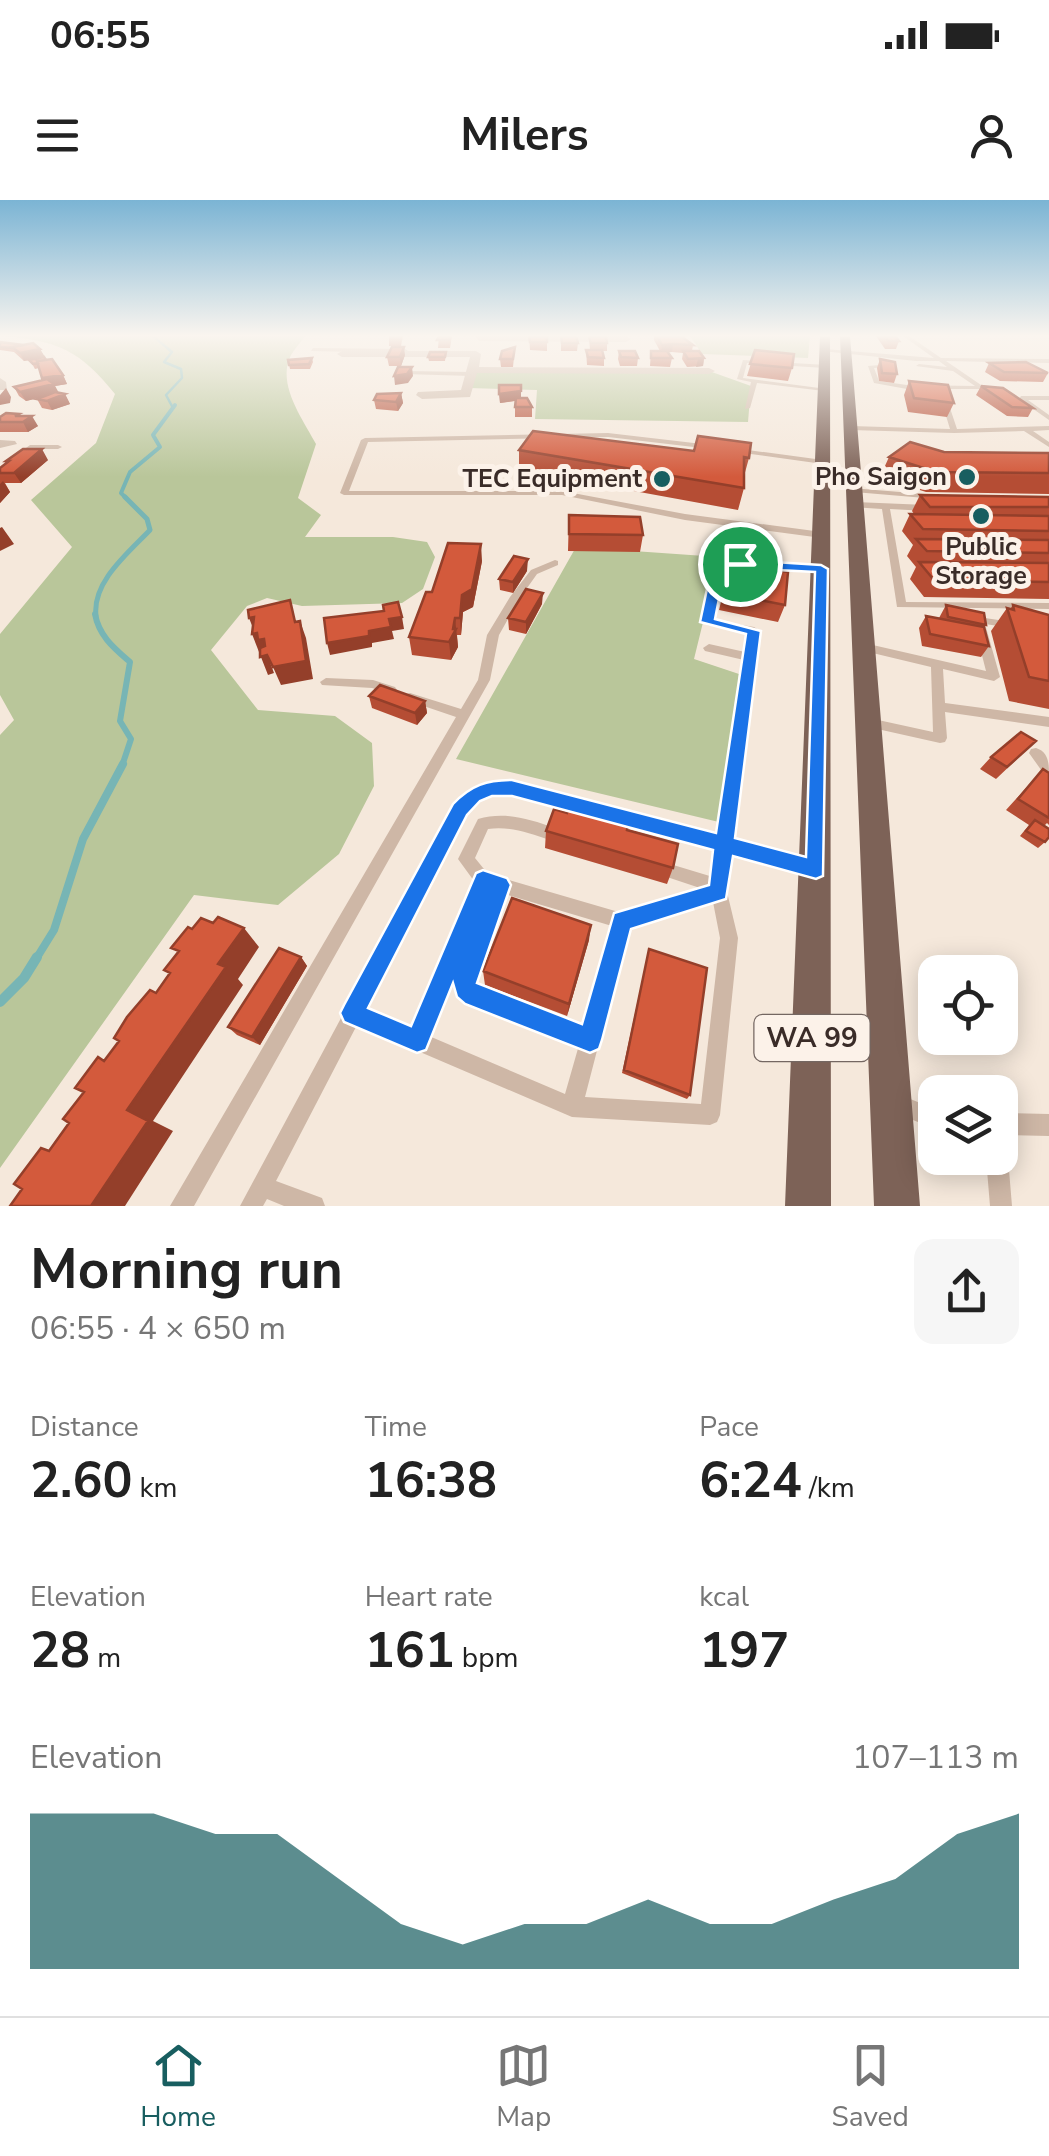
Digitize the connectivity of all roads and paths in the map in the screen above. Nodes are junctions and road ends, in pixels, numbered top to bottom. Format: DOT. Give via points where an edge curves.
graph roads {
  1 [pos="469,383"];
  2 [pos="754,383"];
  3 [pos="778,383"];
  4 [pos="825,383"];
  5 [pos="839,383"];
  6 [pos="878,383"];
  7 [pos="975,383"];
  8 [pos="938,388"];
  9 [pos="824,389"];
  10 [pos="422,395"];
  11 [pos="1049,398"];
  12 [pos="747,408"];
  13 [pos="1049,418"];
  14 [pos="851,428"];
  15 [pos="1049,428"];
  16 [pos="1026,429"];
  17 [pos="889,431"];
  18 [pos="954,431"];
  19 [pos="900,441"];
  20 [pos="1049,445"];
  21 [pos="58,447"];
  22 [pos="823,462"];
  23 [pos="0,470"];
  24 [pos="854,497"];
  25 [pos="886,508"];
  26 [pos="889,527"];
  27 [pos="907,527"];
  28 [pos="822,535"];
  29 [pos="893,551"];
  30 [pos="912,551"];
  31 [pos="555,562"];
  32 [pos="821,569"];
  33 [pos="896,574"];
  34 [pos="915,574"];
  35 [pos="1049,606"];
  36 [pos="1032,623"];
  37 [pos="864,647"];
  38 [pos="709,648"];
  39 [pos="750,657"];
  40 [pos="937,664"];
  41 [pos="326,682"];
  42 [pos="939,707"];
  43 [pos="464,715"];
  44 [pos="1049,722"];
  45 [pos="868,723"];
  46 [pos="1036,753"];
  47 [pos="1049,770"];
  48 [pos="550,834"];
  49 [pos="724,844"];
  50 [pos="816,869"];
  51 [pos="670,871"];
  52 [pos="492,882"];
  53 [pos="719,890"];
  54 [pos="622,921"];
  55 [pos="352,1013"];
  56 [pos="590,1040"];
  57 [pos="417,1041"];
  58 [pos="891,1101"];
  59 [pos="572,1107"];
  60 [pos="918,1112"];
  61 [pos="1018,1124"];
  62 [pos="1049,1125"];
  63 [pos="998,1175"];
  64 [pos="256,1196"];
  65 [pos="181,1206"];
  66 [pos="314,1206"];
  67 [pos="808,1206"];
  68 [pos="897,1206"];
  69 [pos="1001,1206"];
  1 -- 10 [label="street" via="466,394"];
  2 -- 12 [label="lane"];
  3 -- 9 [label="lane"];
  4 -- 9 [label="main road, WA 99"];
  5 -- 14 [label="main road, WA 99"];
  6 -- 8 [label="lane"];
  7 -- 8 [label="lane" via="982,388"];
  8 -- 18 [label="lane"];
  9 -- 22 [label="main road, WA 99"];
  11 -- 13 [label="lane" via="1021,398"];
  14 -- 17 [label="lane"];
  14 -- 24 [label="main road, WA 99"];
  15 -- 16 [label="lane"];
  16 -- 18 [label="lane"];
  16 -- 20 [label="lane"];
  17 -- 18 [label="lane"];
  17 -- 19 [label="lane"];
  21 -- 23 [label="lane" via="33,447"];
  22 -- 28 [label="main road, WA 99"];
  22 -- 28 [label="lane" via="608,435 365,440 344,493 562,494"];
  24 -- 25 [label="lane"];
  24 -- 25 [label="lane" via="946,503"];
  24 -- 37 [label="main road, WA 99"];
  25 -- 26 [label="lane"];
  26 -- 27 [label="lane"];
  26 -- 29 [label="lane"];
  28 -- 32 [label="main road, WA 99"];
  29 -- 30 [label="lane"];
  29 -- 33 [label="lane"];
  31 -- 43 [label="lane" via="534,572 500,622 484,680"];
  32 -- 39 [label="lane" via="740,564 718,570 708,622 754,631"];
  32 -- 50 [label="main road, WA 99"];
  33 -- 34 [label="lane"];
  33 -- 35 [label="lane" via="901,605"];
  36 -- 40 [label="lane" via="978,620 994,677"];
  37 -- 40 [label="lane"];
  37 -- 45 [label="main road, WA 99"];
  38 -- 39 [label="lane"];
  39 -- 49 [label="lane"];
  40 -- 42 [label="lane"];
  41 -- 43 [label="lane" via="373,684"];
  42 -- 44 [label="lane"];
  42 -- 45 [label="lane" via="940,738"];
  43 -- 65 [label="lane"];
  45 -- 58 [label="main road, WA 99"];
  46 -- 47 [label="lane"];
  48 -- 52 [label="lane" via="515,822 483,824 466,860"];
  49 -- 50 [label="lane"];
  49 -- 53 [label="lane"];
  49 -- 55 [label="lane" via="512,788 473,795"];
  50 -- 67 [label="main road, WA 99"];
  51 -- 53 [label="lane"];
  52 -- 54 [label="lane"];
  52 -- 56 [label="lane" via="466,989"];
  52 -- 57 [label="lane"];
  53 -- 54 [label="lane"];
  53 -- 59 [label="lane" via="729,938 710,1115"];
  54 -- 56 [label="lane"];
  55 -- 57 [label="lane"];
  55 -- 64 [label="lane"];
  56 -- 59 [label="lane"];
  57 -- 59 [label="lane"];
  58 -- 60 [label="lane"];
  58 -- 68 [label="main road, WA 99"];
  61 -- 62 [label="lane"];
  63 -- 69 [label="lane"];
  64 -- 66 [label="lane"];
}
